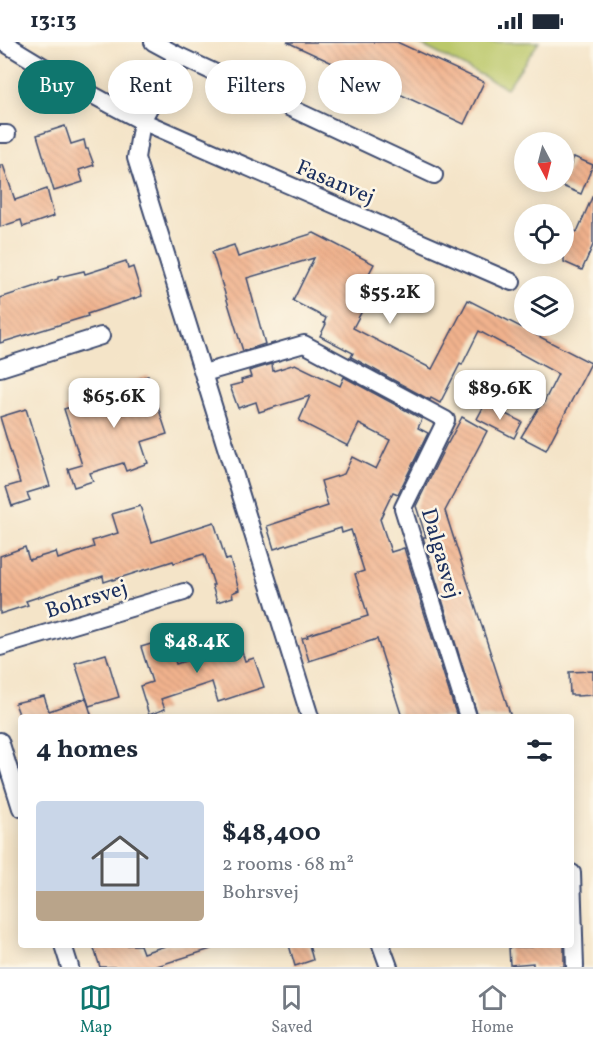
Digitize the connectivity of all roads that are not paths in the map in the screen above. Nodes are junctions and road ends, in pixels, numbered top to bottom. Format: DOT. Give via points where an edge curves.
graph roads {
  1 [pos="3,42"];
  2 [pos="153,42"];
  3 [pos="177,55"];
  4 [pos="142,121"];
  5 [pos="434,175"];
  6 [pos="512,282"];
  7 [pos="101,336"];
  8 [pos="0,368"];
  9 [pos="204,373"];
  10 [pos="184,592"];
  11 [pos="0,647"];
  12 [pos="309,714"];
  13 [pos="467,714"];
  14 [pos="0,741"];
  15 [pos="3,763"];
  16 [pos="18,800"];
  17 [pos="574,936"];
  18 [pos="63,948"];
  19 [pos="382,948"];
  20 [pos="64,965"];
  21 [pos="388,967"];
  22 [pos="575,967"];
  1 -- 4 [label="street, Fasanvej"];
  2 -- 3 [label="street, Fasanvej"];
  3 -- 4 [label="street"];
  3 -- 5 [label="street, Fasanvej"];
  4 -- 6 [label="street, Fasanvej"];
  4 -- 9 [label="street" via="136,158"];
  7 -- 8 [label="street"];
  9 -- 12 [label="street"];
  9 -- 13 [label="street, Dalgasvej" via="304,344 446,420 403,508"];
  10 -- 11 [label="street, Bohrsvej"];
  14 -- 15 [label="street"];
  15 -- 16 [label="street"];
  17 -- 22 [label="street"];
  18 -- 20 [label="street"];
  19 -- 21 [label="street"];
}
